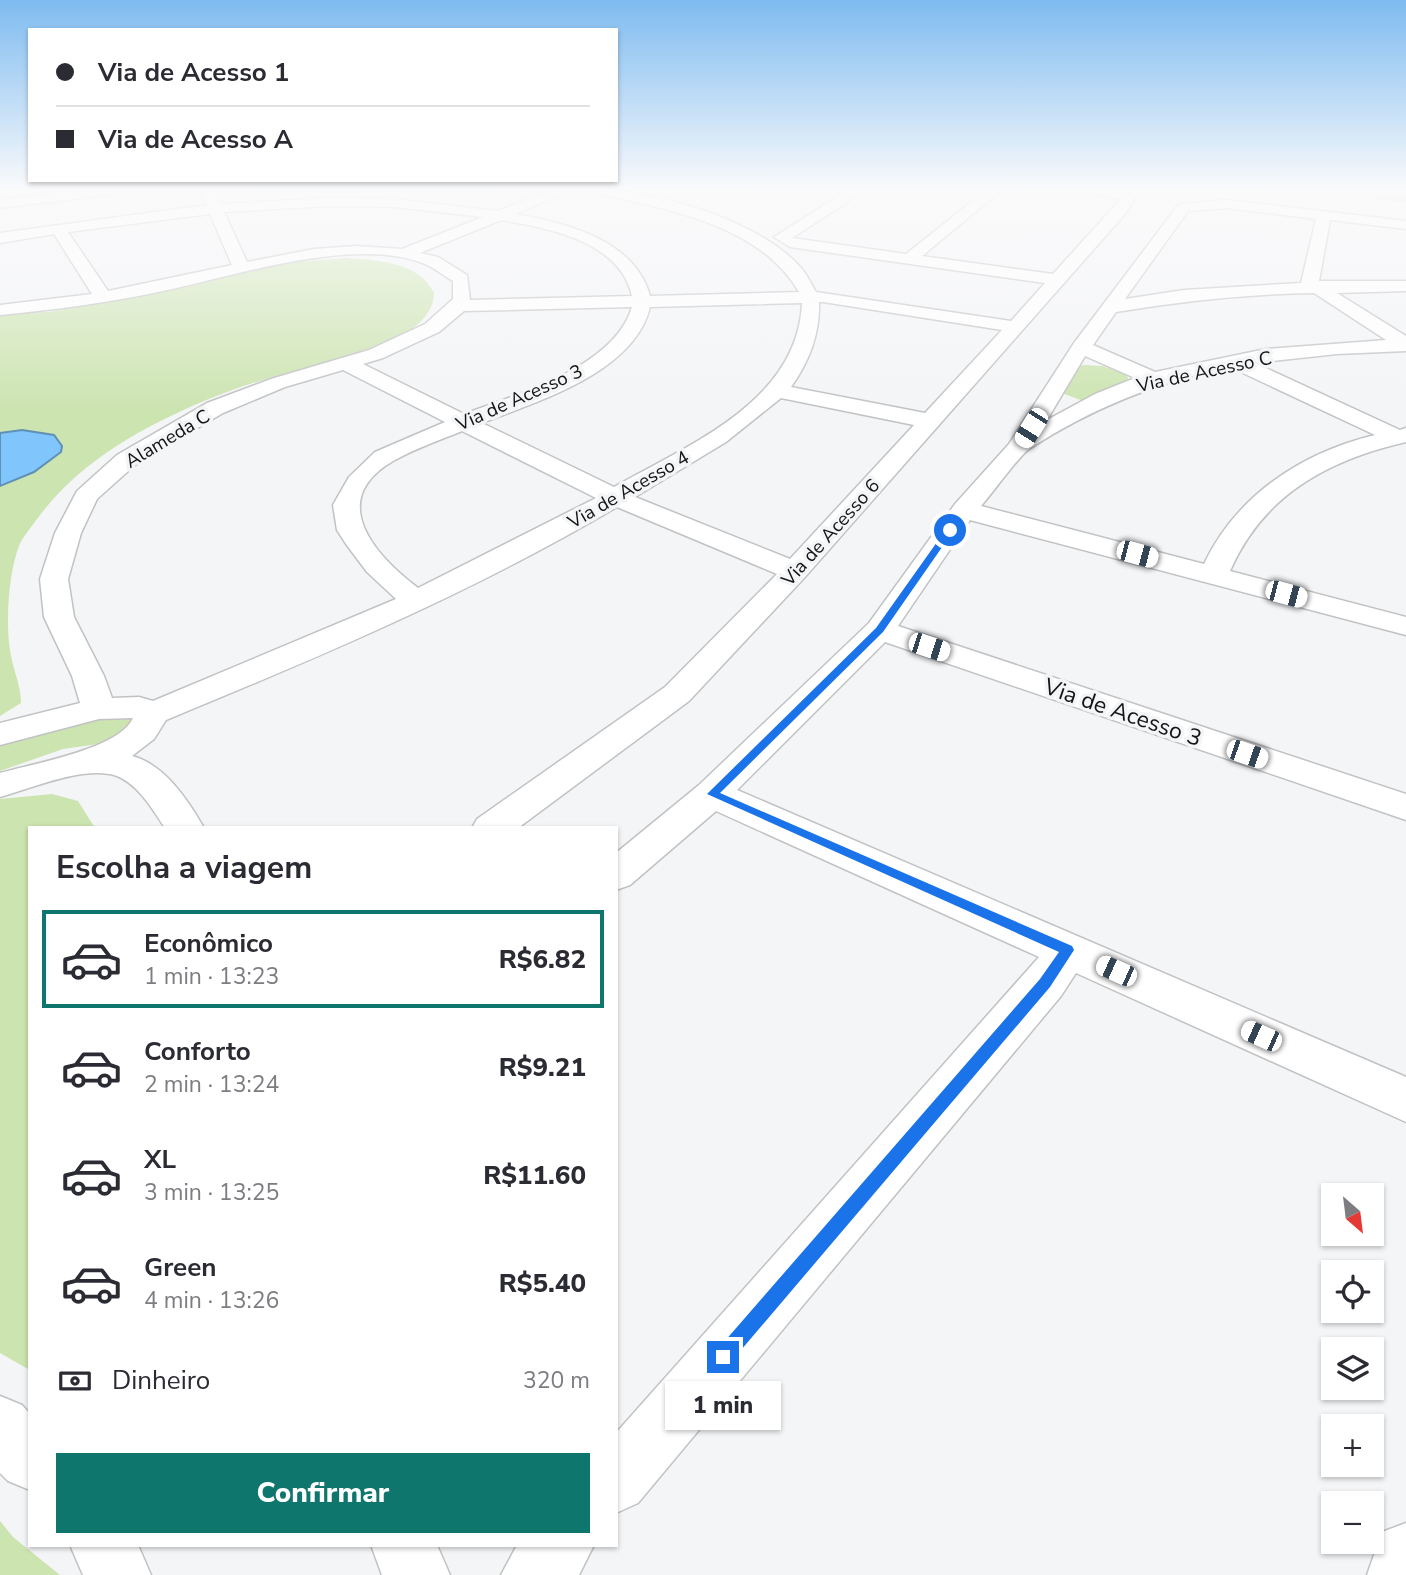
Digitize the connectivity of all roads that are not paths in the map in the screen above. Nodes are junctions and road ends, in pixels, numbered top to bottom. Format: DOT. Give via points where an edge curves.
graph roads {
  1 [pos="80,262"];
  2 [pos="239,262"];
  3 [pos="264,262"];
  4 [pos="433,262"];
  5 [pos="622,262"];
  6 [pos="789,262"];
  7 [pos="940,262"];
  8 [pos="1073,262"];
  9 [pos="1143,262"];
  10 [pos="1313,262"];
  11 [pos="241,267"];
  12 [pos="1057,280"];
  13 [pos="1312,286"];
  14 [pos="1406,286"];
  15 [pos="103,296"];
  16 [pos="810,297"];
  17 [pos="1117,297"];
  18 [pos="642,299"];
  19 [pos="459,306"];
  20 [pos="0,310"];
  21 [pos="1016,327"];
  22 [pos="1406,344"];
  23 [pos="1081,347"];
  24 [pos="1235,362"];
  25 [pos="346,364"];
  26 [pos="1156,380"];
  27 [pos="776,391"];
  28 [pos="929,421"];
  29 [pos="463,422"];
  30 [pos="1401,436"];
  31 [pos="1018,448"];
  32 [pos="616,498"];
  33 [pos="964,510"];
  34 [pos="795,571"];
  35 [pos="1214,574"];
  36 [pos="416,600"];
  37 [pos="1406,626"];
  38 [pos="880,630"];
  39 [pos="99,709"];
  40 [pos="151,714"];
  41 [pos="0,734"];
  42 [pos="91,760"];
  43 [pos="0,785"];
  44 [pos="712,794"];
  45 [pos="1406,807"];
  46 [pos="184,826"];
  47 [pos="494,826"];
  48 [pos="618,872"];
  49 [pos="1068,950"];
  50 [pos="1406,1100"];
  51 [pos="0,1427"];
  52 [pos="28,1457"];
  53 [pos="618,1479"];
  54 [pos="104,1547"];
  55 [pos="405,1547"];
  56 [pos="559,1547"];
  57 [pos="1406,1556"];
  58 [pos="117,1575"];
  59 [pos="416,1575"];
  60 [pos="536,1575"];
  61 [pos="1401,1575"];
  1 -- 15 [label="street"];
  2 -- 11 [label="street"];
  3 -- 11 [label="street"];
  4 -- 19 [label="street" via="461,279"];
  5 -- 18 [label="street" via="630,268"];
  6 -- 16 [label="street"];
  7 -- 12 [label="street"];
  8 -- 12 [label="street, Via de Acesso 6"];
  9 -- 17 [label="street"];
  10 -- 13 [label="street"];
  11 -- 15 [label="street"];
  12 -- 21 [label="street, Via de Acesso 6"];
  13 -- 14 [label="street"];
  13 -- 17 [label="street"];
  13 -- 22 [label="street"];
  15 -- 20 [label="street"];
  16 -- 18 [label="street"];
  16 -- 21 [label="street"];
  16 -- 27 [label="street, Via de Acesso 4" via="804,349"];
  17 -- 23 [label="street"];
  18 -- 19 [label="street"];
  18 -- 29 [label="street, Via de Acesso 3" via="638,320 600,361 538,393"];
  19 -- 25 [label="street, Alameda C" via="432,328"];
  21 -- 28 [label="street, Via de Acesso 6"];
  22 -- 24 [label="street, Via de Acesso C"];
  23 -- 26 [label="street"];
  23 -- 31 [label="street"];
  24 -- 26 [label="street, Via de Acesso C"];
  24 -- 30 [label="street"];
  25 -- 29 [label="street"];
  25 -- 39 [label="street, Alameda C" via="278,383 215,408 126,460 86,496 54,579 59,617"];
  26 -- 31 [label="street, Via de Acesso C" via="1072,413"];
  27 -- 28 [label="street"];
  27 -- 32 [label="street, Via de Acesso 4" via="722,435"];
  28 -- 34 [label="street, Via de Acesso 6"];
  29 -- 32 [label="street"];
  29 -- 36 [label="street, Via de Acesso 3" via="383,457 359,477 348,496 345,517 355,541 397,588"];
  30 -- 35 [label="street" via="1317,463 1290,479 1254,509 1232,538"];
  31 -- 33 [label="street"];
  32 -- 34 [label="street"];
  32 -- 36 [label="street, Via de Acesso 4"];
  33 -- 35 [label="street"];
  33 -- 38 [label="street"];
  34 -- 47 [label="street, Via de Acesso 6" via="677,694"];
  35 -- 37 [label="street"];
  36 -- 40 [label="street, Via de Acesso 4"];
  38 -- 44 [label="street"];
  38 -- 45 [label="street, Via de Acesso 3"];
  39 -- 40 [label="street" via="139,707"];
  39 -- 41 [label="street"];
  40 -- 42 [label="street" via="138,739"];
  42 -- 43 [label="street"];
  42 -- 46 [label="street" via="130,767 158,790"];
  44 -- 48 [label="street"];
  44 -- 49 [label="street"];
  49 -- 50 [label="street"];
  49 -- 53 [label="street" via="1045,983"];
  51 -- 52 [label="street"];
  54 -- 58 [label="street"];
  55 -- 59 [label="street"];
  56 -- 60 [label="street"];
  57 -- 61 [label="street"];
}
